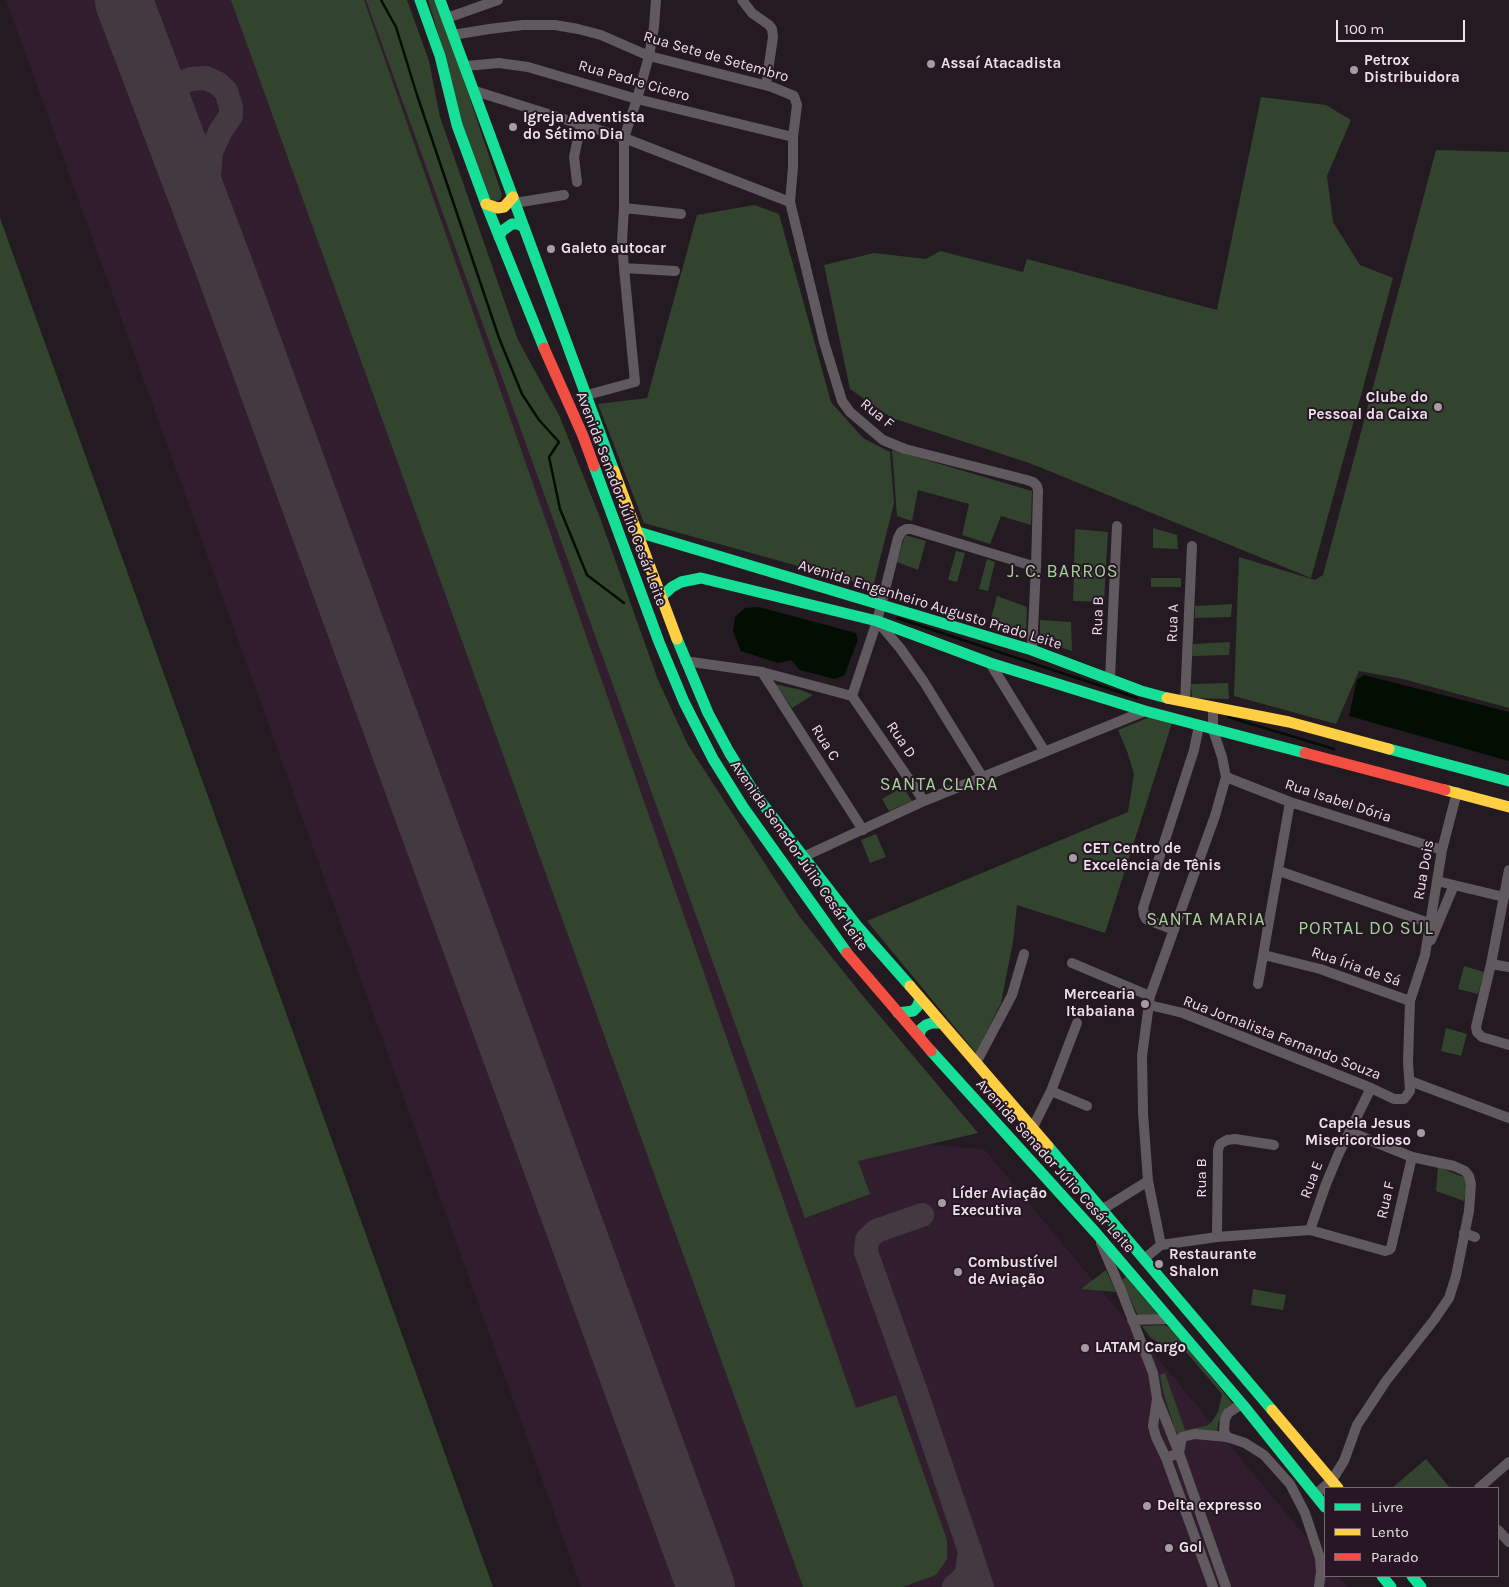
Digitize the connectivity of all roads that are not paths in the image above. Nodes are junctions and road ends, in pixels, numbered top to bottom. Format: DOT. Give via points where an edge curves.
graph roads {
  1 [pos="420,0"];
  2 [pos="440,0"];
  3 [pos="498,0"];
  4 [pos="656,0"];
  5 [pos="663,0"];
  6 [pos="742,0"];
  7 [pos="447,18"];
  8 [pos="453,35"];
  9 [pos="649,56"];
  10 [pos="466,66"];
  11 [pos="766,86"];
  12 [pos="475,91"];
  13 [pos="794,96"];
  14 [pos="637,99"];
  15 [pos="580,124"];
  16 [pos="624,138"];
  17 [pos="793,138"];
  18 [pos="577,182"];
  19 [pos="564,195"];
  20 [pos="514,200"];
  21 [pos="790,202"];
  22 [pos="486,204"];
  23 [pos="624,208"];
  24 [pos="681,214"];
  25 [pos="524,227"];
  26 [pos="499,237"];
  27 [pos="624,268"];
  28 [pos="675,270"];
  29 [pos="587,395"];
  30 [pos="1117,526"];
  31 [pos="638,532"];
  32 [pos="1192,546"];
  33 [pos="1036,567"];
  34 [pos="661,597"];
  35 [pos="881,604"];
  36 [pos="877,621"];
  37 [pos="1032,650"];
  38 [pos="686,660"];
  39 [pos="990,663"];
  40 [pos="762,672"];
  41 [pos="1110,678"];
  42 [pos="852,696"];
  43 [pos="1185,702"];
  44 [pos="1213,708"];
  45 [pos="1145,711"];
  46 [pos="1199,726"];
  47 [pos="1213,730"];
  48 [pos="1044,752"];
  49 [pos="1226,777"];
  50 [pos="984,778"];
  51 [pos="1509,780"];
  52 [pos="1457,792"];
  53 [pos="924,801"];
  54 [pos="1290,802"];
  55 [pos="1509,806"];
  56 [pos="863,830"];
  57 [pos="1442,850"];
  58 [pos="803,857"];
  59 [pos="1509,870"];
  60 [pos="1279,871"];
  61 [pos="1437,880"];
  62 [pos="1454,885"];
  63 [pos="1504,897"];
  64 [pos="1430,922"];
  65 [pos="1174,930"];
  66 [pos="1024,954"];
  67 [pos="1264,955"];
  68 [pos="1425,955"];
  69 [pos="1072,963"];
  70 [pos="1491,964"];
  71 [pos="1509,967"];
  72 [pos="1258,984"];
  73 [pos="920,1000"];
  74 [pos="1149,1001"];
  75 [pos="1410,1001"];
  76 [pos="898,1013"];
  77 [pos="941,1023"];
  78 [pos="1077,1023"];
  79 [pos="919,1036"];
  80 [pos="1509,1045"];
  81 [pos="976,1063"];
  82 [pos="1410,1081"];
  83 [pos="1371,1088"];
  84 [pos="1051,1091"];
  85 [pos="1404,1099"];
  86 [pos="1087,1106"];
  87 [pos="1509,1118"];
  88 [pos="1032,1129"];
  89 [pos="1350,1132"];
  90 [pos="1274,1145"];
  91 [pos="1412,1157"];
  92 [pos="1148,1181"];
  93 [pos="1103,1209"];
  94 [pos="1310,1230"];
  95 [pos="1096,1233"];
  96 [pos="1464,1233"];
  97 [pos="1217,1237"];
  98 [pos="1475,1237"];
  99 [pos="1161,1245"];
  100 [pos="1144,1259"];
  101 [pos="1170,1319"];
  102 [pos="1132,1320"];
  103 [pos="1157,1398"];
  104 [pos="1244,1406"];
  105 [pos="1227,1437"];
  106 [pos="1178,1453"];
  107 [pos="1166,1458"];
  108 [pos="1509,1462"];
  109 [pos="1335,1484"];
  110 [pos="1480,1487"];
  111 [pos="1324,1490"];
  112 [pos="1315,1495"];
  113 [pos="1324,1506"];
  114 [pos="1499,1531"];
  115 [pos="1509,1542"];
  116 [pos="1383,1577"];
  117 [pos="1413,1577"];
  118 [pos="1213,1587"];
  119 [pos="1226,1587"];
  120 [pos="1318,1587"];
  121 [pos="1391,1587"];
  122 [pos="1422,1587"];
  1 -- 22 [label="main road, Avenida Senador Júlio Cesár Leite" via="440,56 457,125"];
  2 -- 7 [label="main road, Avenida Senador Júlio Cesár Leite"];
  3 -- 7 [label="street"];
  4 -- 5 [label="street"];
  4 -- 9 [label="street"];
  6 -- 11 [label="street" via="772,29"];
  7 -- 8 [label="main road, Avenida Senador Júlio Cesár Leite"];
  8 -- 9 [label="street, Rua Sete de Setembro" via="523,25 555,25 601,35"];
  8 -- 10 [label="main road, Avenida Senador Júlio Cesár Leite"];
  9 -- 11 [label="street, Rua Sete de Setembro"];
  9 -- 14 [label="street"];
  10 -- 12 [label="main road, Avenida Senador Júlio Cesár Leite"];
  10 -- 14 [label="street, Rua Padre Cicero" via="510,64 550,72"];
  11 -- 13 [label="street, Rua Sete de Setembro"];
  12 -- 15 [label="street"];
  12 -- 20 [label="main road, Avenida Senador Júlio Cesár Leite"];
  13 -- 17 [label="street, Rua F" via="797,105"];
  14 -- 16 [label="street"];
  14 -- 17 [label="street, Rua Padre Cicero"];
  15 -- 16 [label="street"];
  15 -- 18 [label="street" via="574,157"];
  16 -- 21 [label="street"];
  16 -- 23 [label="street"];
  17 -- 21 [label="street, Rua F"];
  19 -- 20 [label="street"];
  20 -- 22 [label="main road" via="498,208"];
  20 -- 25 [label="main road, Avenida Senador Júlio Cesár Leite"];
  21 -- 33 [label="street, Rua F" via="842,401 883,440 905,449 1033,482 1038,491"];
  22 -- 26 [label="main road, Avenida Senador Júlio Cesár Leite"];
  23 -- 24 [label="street"];
  23 -- 27 [label="street"];
  25 -- 26 [label="main road" via="512,224"];
  25 -- 29 [label="main road, Avenida Senador Júlio Cesár Leite"];
  26 -- 76 [label="main road, Avenida Senador Júlio Cesár Leite" via="583,436 684,702 713,759 842,947"];
  27 -- 28 [label="street"];
  27 -- 29 [label="street" via="635,382"];
  29 -- 31 [label="main road, Avenida Senador Júlio Cesár Leite"];
  30 -- 41 [label="street, Rua B"];
  31 -- 34 [label="main road, Avenida Senador Júlio Cesár Leite"];
  31 -- 35 [label="main road, Avenida Engenheiro Augusto Prado Leite"];
  32 -- 43 [label="street, Rua A"];
  33 -- 35 [label="street" via="906,529 898,538"];
  33 -- 37 [label="street"];
  34 -- 36 [label="main road, Avenida Engenheiro Augusto Prado Leite" via="681,582 701,578"];
  34 -- 38 [label="main road, Avenida Senador Júlio Cesár Leite"];
  35 -- 36 [label="street"];
  35 -- 37 [label="main road, Avenida Engenheiro Augusto Prado Leite"];
  36 -- 39 [label="main road, Avenida Engenheiro Augusto Prado Leite"];
  36 -- 42 [label="street"];
  36 -- 50 [label="street" via="924,682"];
  37 -- 41 [label="main road, Avenida Engenheiro Augusto Prado Leite"];
  38 -- 40 [label="street"];
  38 -- 58 [label="main road, Avenida Senador Júlio Cesár Leite" via="728,752"];
  39 -- 45 [label="main road, Avenida Engenheiro Augusto Prado Leite"];
  39 -- 48 [label="street"];
  40 -- 42 [label="street"];
  40 -- 56 [label="street, Rua C"];
  41 -- 43 [label="main road, Avenida Engenheiro Augusto Prado Leite" via="1141,691"];
  42 -- 53 [label="street, Rua D"];
  43 -- 44 [label="main road, Avenida Engenheiro Augusto Prado Leite"];
  44 -- 47 [label="street"];
  44 -- 51 [label="main road, Avenida Engenheiro Augusto Prado Leite" via="1289,722"];
  45 -- 46 [label="main road, Avenida Engenheiro Augusto Prado Leite"];
  45 -- 48 [label="street"];
  46 -- 47 [label="main road, Avenida Engenheiro Augusto Prado Leite"];
  46 -- 65 [label="street" via="1143,908 1146,918"];
  47 -- 49 [label="street"];
  47 -- 52 [label="main road, Avenida Engenheiro Augusto Prado Leite"];
  48 -- 50 [label="street"];
  49 -- 54 [label="street, Rua Isabel Dória"];
  49 -- 65 [label="street"];
  50 -- 53 [label="street"];
  52 -- 55 [label="main road, Avenida Engenheiro Augusto Prado Leite"];
  52 -- 57 [label="street, Rua Dois"];
  53 -- 56 [label="street"];
  54 -- 57 [label="street, Rua Isabel Dória"];
  54 -- 60 [label="street"];
  56 -- 58 [label="street"];
  57 -- 61 [label="street, Rua Dois"];
  58 -- 73 [label="main road, Avenida Senador Júlio Cesár Leite"];
  59 -- 63 [label="street"];
  60 -- 64 [label="street"];
  60 -- 67 [label="street"];
  61 -- 62 [label="street"];
  61 -- 64 [label="street, Rua Dois"];
  62 -- 63 [label="street"];
  62 -- 68 [label="street, Rua Dois"];
  63 -- 70 [label="street"];
  64 -- 68 [label="street, Rua Dois"];
  65 -- 74 [label="street"];
  66 -- 81 [label="street" via="1012,995"];
  67 -- 72 [label="street"];
  67 -- 75 [label="street, Rua Íria de Sá" via="1320,969"];
  68 -- 75 [label="street, Rua Dois"];
  69 -- 74 [label="street, Rua Jornalista Fernando Souza"];
  70 -- 71 [label="street"];
  70 -- 80 [label="street" via="1477,1032 1482,1037"];
  73 -- 76 [label="main road" via="913,1011"];
  73 -- 77 [label="main road, Avenida Senador Júlio Cesár Leite"];
  74 -- 83 [label="street, Rua Jornalista Fernando Souza"];
  74 -- 92 [label="street" via="1142,1056"];
  75 -- 82 [label="street, Rua Dois"];
  76 -- 79 [label="main road, Avenida Senador Júlio Cesár Leite"];
  77 -- 79 [label="main road" via="926,1025"];
  77 -- 81 [label="main road, Avenida Senador Júlio Cesár Leite"];
  78 -- 84 [label="street"];
  79 -- 95 [label="main road, Avenida Senador Júlio Cesár Leite"];
  81 -- 88 [label="main road, Avenida Senador Júlio Cesár Leite"];
  82 -- 85 [label="street, Rua Dois" via="1410,1090"];
  82 -- 87 [label="street"];
  83 -- 85 [label="street, Rua Jornalista Fernando Souza"];
  83 -- 89 [label="street, Rua E"];
  84 -- 86 [label="street"];
  84 -- 88 [label="street"];
  88 -- 93 [label="main road, Avenida Senador Júlio Cesár Leite"];
  89 -- 91 [label="street"];
  89 -- 94 [label="street, Rua E" via="1326,1184"];
  90 -- 97 [label="street, Rua B" via="1235,1139 1220,1144"];
  91 -- 94 [label="street, Rua F" via="1389,1250"];
  91 -- 96 [label="street" via="1454,1166 1469,1176 1472,1184"];
  92 -- 93 [label="street"];
  92 -- 99 [label="street"];
  93 -- 100 [label="main road, Avenida Senador Júlio Cesár Leite"];
  94 -- 97 [label="street"];
  95 -- 101 [label="main road, Avenida Senador Júlio Cesár Leite"];
  95 -- 102 [label="street"];
  96 -- 98 [label="street"];
  96 -- 109 [label="street" via="1449,1298 1357,1425"];
  97 -- 99 [label="street"];
  99 -- 100 [label="street"];
  100 -- 109 [label="main road, Avenida Senador Júlio Cesár Leite"];
  101 -- 102 [label="street"];
  101 -- 104 [label="main road, Avenida Senador Júlio Cesár Leite"];
  102 -- 103 [label="street" via="1152,1373"];
  103 -- 106 [label="street"];
  103 -- 107 [label="street" via="1154,1426"];
  104 -- 105 [label="street" via="1237,1407 1224,1419"];
  104 -- 112 [label="main road, Avenida Senador Júlio Cesár Leite"];
  105 -- 106 [label="street" via="1195,1434 1182,1437"];
  105 -- 120 [label="street" via="1264,1455 1296,1495 1320,1558 1322,1572"];
  106 -- 107 [label="street"];
  106 -- 119 [label="street"];
  107 -- 118 [label="street"];
  108 -- 110 [label="street"];
  111 -- 112 [label="street"];
  112 -- 113 [label="main road, Avenida Senador Júlio Cesár Leite"];
  114 -- 115 [label="street"];
  116 -- 121 [label="main road"];
  117 -- 122 [label="main road"];
}
